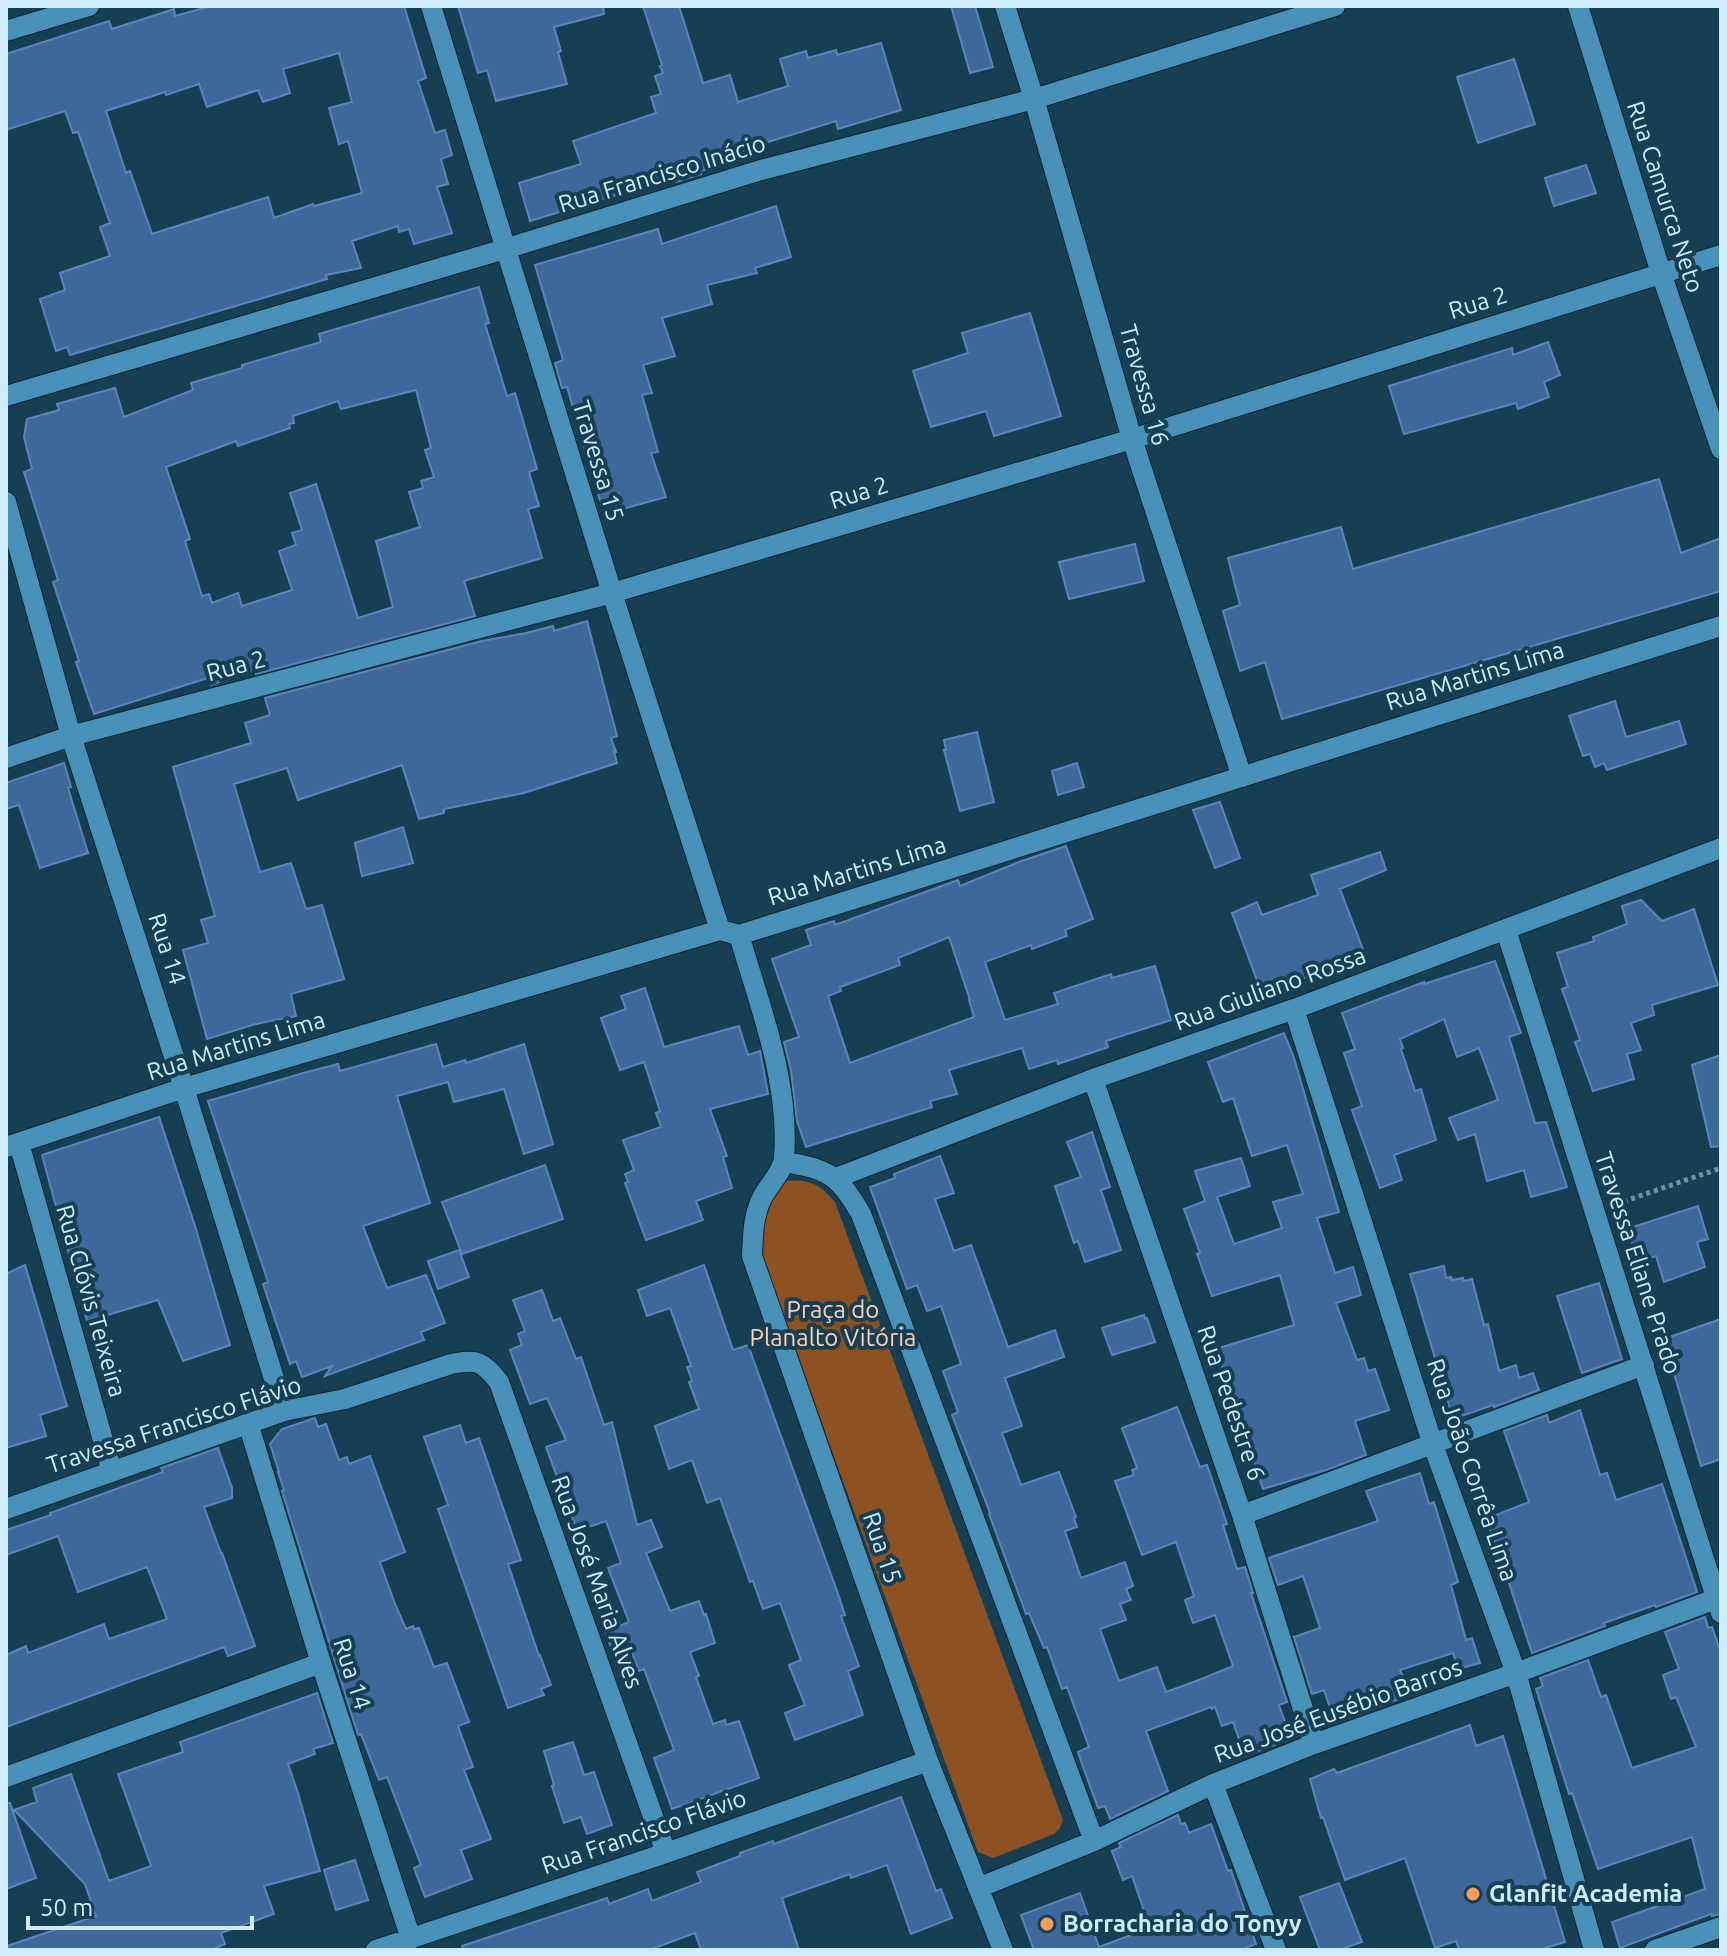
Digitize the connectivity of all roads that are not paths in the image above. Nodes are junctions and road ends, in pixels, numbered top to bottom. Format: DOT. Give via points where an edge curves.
graph roads {
  1 [pos="89,6"];
  2 [pos="431,6"];
  3 [pos="1005,6"];
  4 [pos="1335,6"];
  5 [pos="1578,6"];
  6 [pos="6,31"];
  7 [pos="1034,99"];
  8 [pos="505,249"];
  9 [pos="1721,255"];
  10 [pos="1661,273"];
  11 [pos="6,396"];
  12 [pos="1132,439"];
  13 [pos="1721,449"];
  14 [pos="6,502"];
  15 [pos="612,593"];
  16 [pos="1721,626"];
  17 [pos="71,736"];
  18 [pos="6,758"];
  19 [pos="1242,777"];
  20 [pos="1721,850"];
  21 [pos="1506,930"];
  22 [pos="729,933"];
  23 [pos="1294,1009"];
  24 [pos="1093,1079"];
  25 [pos="184,1088"];
  26 [pos="13,1145"];
  27 [pos="784,1162"];
  28 [pos="836,1178"];
  29 [pos="451,1364"];
  30 [pos="1644,1365"];
  31 [pos="284,1411"];
  32 [pos="248,1423"];
  33 [pos="1433,1445"];
  34 [pos="112,1472"];
  35 [pos="6,1509"];
  36 [pos="1242,1515"];
  37 [pos="1720,1603"];
  38 [pos="321,1663"];
  39 [pos="1516,1673"];
  40 [pos="1314,1744"];
  41 [pos="928,1761"];
  42 [pos="6,1777"];
  43 [pos="1213,1784"];
  44 [pos="1094,1841"];
  45 [pos="666,1853"];
  46 [pos="978,1888"];
  47 [pos="1721,1927"];
  48 [pos="411,1939"];
  49 [pos="376,1950"];
  50 [pos="1003,1950"];
  51 [pos="1276,1950"];
  52 [pos="1594,1950"];
  53 [pos="1655,1950"];
  1 -- 6 [label="street"];
  2 -- 8 [label="street, Travessa 15"];
  3 -- 7 [label="street, Travessa 16"];
  4 -- 7 [label="street, Rua Francisco Inácio"];
  5 -- 10 [label="street, Rua Camurca Neto"];
  7 -- 8 [label="street, Rua Francisco Inácio" via="761,170"];
  7 -- 12 [label="street, Travessa 16"];
  8 -- 11 [label="street, Rua Francisco Inácio"];
  8 -- 15 [label="street, Travessa 15"];
  9 -- 10 [label="street, Rua 2"];
  10 -- 12 [label="street, Rua 2"];
  10 -- 13 [label="street, Rua Camurca Neto"];
  12 -- 15 [label="street, Rua 2"];
  12 -- 19 [label="street, Travessa 16"];
  14 -- 17 [label="street, Rua 14"];
  15 -- 17 [label="street, Rua 2"];
  15 -- 22 [label="street, Travessa 15"];
  16 -- 19 [label="street, Rua Martins Lima"];
  17 -- 18 [label="street, Rua 2"];
  17 -- 25 [label="street, Rua 14"];
  19 -- 22 [label="street, Rua Martins Lima"];
  20 -- 21 [label="street, Rua Giuliano Rossa"];
  21 -- 23 [label="street, Rua Giuliano Rossa"];
  21 -- 30 [label="street, Travessa Eliane Prado"];
  22 -- 25 [label="street, Rua Martins Lima"];
  22 -- 27 [label="street" via="778,1070"];
  23 -- 24 [label="street, Rua Giuliano Rossa"];
  23 -- 33 [label="street, Rua João Corrêa Lima"];
  24 -- 28 [label="street, Rua Giuliano Rossa"];
  24 -- 36 [label="street, Rua Pedestre 6"];
  25 -- 26 [label="street, Rua Martins Lima"];
  25 -- 31 [label="street, Rua 14"];
  26 -- 34 [label="street, Rua Clóvis Teixeira"];
  27 -- 28 [label="street"];
  27 -- 41 [label="street, Rua 15" via="761,1200 752,1256"];
  28 -- 44 [label="street" via="861,1214"];
  29 -- 31 [label="street, Travessa Francisco Flávio" via="345,1399"];
  29 -- 45 [label="street, Rua José Maria Alves" via="469,1361 486,1366 499,1382"];
  30 -- 33 [label="street"];
  30 -- 37 [label="street, Travessa Eliane Prado"];
  31 -- 32 [label="street, Travessa Francisco Flávio"];
  32 -- 34 [label="street, Travessa Francisco Flávio"];
  32 -- 38 [label="street, Rua 14"];
  33 -- 36 [label="street"];
  33 -- 39 [label="street, Rua João Corrêa Lima"];
  34 -- 35 [label="street, Travessa Francisco Flávio"];
  36 -- 40 [label="street, Rua Pedestre 6"];
  37 -- 39 [label="street, Rua José Eusébio Barros"];
  38 -- 42 [label="street"];
  38 -- 48 [label="street, Rua 14"];
  39 -- 40 [label="street, Rua José Eusébio Barros"];
  39 -- 52 [label="street, Rua João Corrêa Lima"];
  40 -- 43 [label="street, Rua José Eusébio Barros"];
  41 -- 45 [label="street, Rua Francisco Flávio"];
  41 -- 46 [label="street, Rua 15"];
  43 -- 44 [label="street, Rua José Eusébio Barros"];
  43 -- 51 [label="street"];
  44 -- 46 [label="street, Rua José Eusébio Barros"];
  45 -- 48 [label="street, Rua Francisco Flávio"];
  46 -- 50 [label="street, Rua 15"];
  47 -- 53 [label="street"];
  48 -- 49 [label="street, Rua Francisco Flávio"];
}
